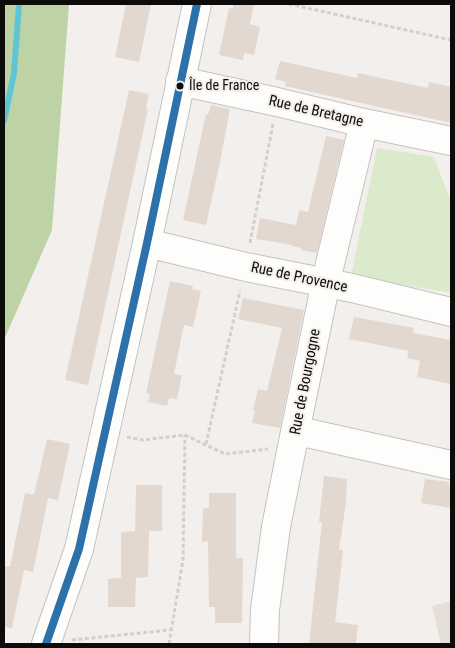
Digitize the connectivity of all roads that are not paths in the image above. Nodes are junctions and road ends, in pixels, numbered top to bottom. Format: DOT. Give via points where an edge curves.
graph roads {
  1 [pos="196,4"];
  2 [pos="180,81"];
  3 [pos="364,124"];
  4 [pos="451,142"];
  5 [pos="147,243"];
  6 [pos="326,283"];
  7 [pos="451,312"];
  8 [pos="294,437"];
  9 [pos="451,465"];
  10 [pos="46,643"];
  11 [pos="264,644"];
  1 -- 2 [label="street"];
  2 -- 3 [label="street, Rue de Bretagne"];
  2 -- 5 [label="street"];
  3 -- 4 [label="street, Rue de Bretagne"];
  3 -- 6 [label="street, Rue de Bourgogne"];
  5 -- 6 [label="street, Rue de Provence"];
  5 -- 10 [label="street" via="79,549"];
  6 -- 7 [label="street, Rue de Provence"];
  6 -- 8 [label="street, Rue de Bourgogne"];
  8 -- 9 [label="street" via="307,433"];
  8 -- 11 [label="street, Rue de Bourgogne" via="264,610"];
}
